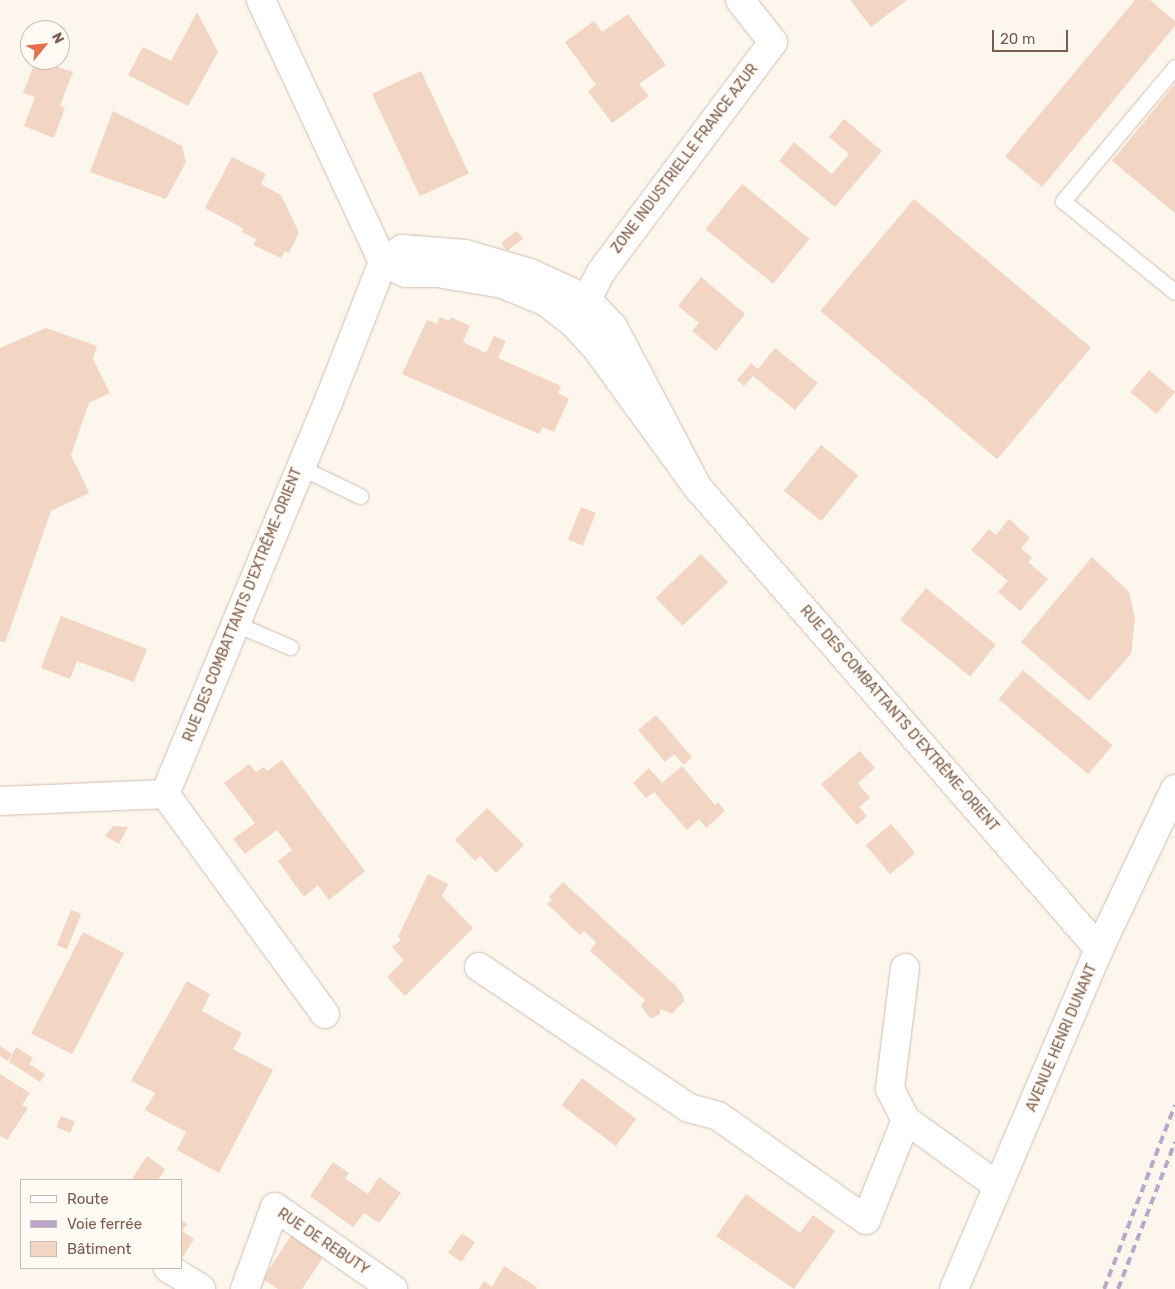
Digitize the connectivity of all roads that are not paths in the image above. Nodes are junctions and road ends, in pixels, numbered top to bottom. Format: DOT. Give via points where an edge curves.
graph roads {
  1 [pos="261,0"];
  2 [pos="740,0"];
  3 [pos="1175,67"];
  4 [pos="383,262"];
  5 [pos="1175,292"];
  6 [pos="587,299"];
  7 [pos="574,325"];
  8 [pos="300,467"];
  9 [pos="698,488"];
  10 [pos="360,496"];
  11 [pos="236,624"];
  12 [pos="290,646"];
  13 [pos="1175,789"];
  14 [pos="166,794"];
  15 [pos="0,801"];
  16 [pos="1100,949"];
  17 [pos="479,967"];
  18 [pos="906,968"];
  19 [pos="325,1014"];
  20 [pos="906,1120"];
  21 [pos="998,1186"];
  22 [pos="170,1269"];
  23 [pos="201,1289"];
  24 [pos="245,1289"];
  25 [pos="393,1289"];
  26 [pos="954,1289"];
  1 -- 4 [label="street"];
  2 -- 6 [label="street, ZONE INDUSTRIELLE FRANCE AZUR" via="773,42 601,272"];
  3 -- 5 [label="lane" via="1063,201"];
  4 -- 6 [label="street, RUE DES COMBATTANTS D'EXTRÊME-ORIENT" via="402,249 465,254 530,272"];
  4 -- 7 [label="street, RUE DES COMBATTANTS D'EXTRÊME-ORIENT" via="406,273 438,273 503,284 546,302"];
  4 -- 8 [label="street, RUE DES COMBATTANTS D'EXTRÊME-ORIENT"];
  6 -- 7 [label="street, ZONE INDUSTRIELLE FRANCE AZUR"];
  6 -- 9 [label="street, RUE DES COMBATTANTS D'EXTRÊME-ORIENT" via="613,327"];
  7 -- 9 [label="street, RUE DES COMBATTANTS D'EXTRÊME-ORIENT" via="597,349"];
  8 -- 10 [label="lane"];
  8 -- 11 [label="street, RUE DES COMBATTANTS D'EXTRÊME-ORIENT"];
  9 -- 16 [label="street, RUE DES COMBATTANTS D'EXTRÊME-ORIENT"];
  11 -- 12 [label="lane"];
  11 -- 14 [label="street, RUE DES COMBATTANTS D'EXTRÊME-ORIENT"];
  13 -- 16 [label="street, AVENUE HENRI DUNANT"];
  14 -- 15 [label="street"];
  14 -- 19 [label="street"];
  16 -- 21 [label="street, AVENUE HENRI DUNANT"];
  17 -- 20 [label="street" via="689,1108 718,1116 866,1220"];
  18 -- 20 [label="street" via="890,1089"];
  20 -- 21 [label="street"];
  21 -- 26 [label="street, AVENUE HENRI DUNANT"];
  22 -- 23 [label="street"];
  24 -- 25 [label="street, RUE DE REBUTY" via="275,1207"];
}
